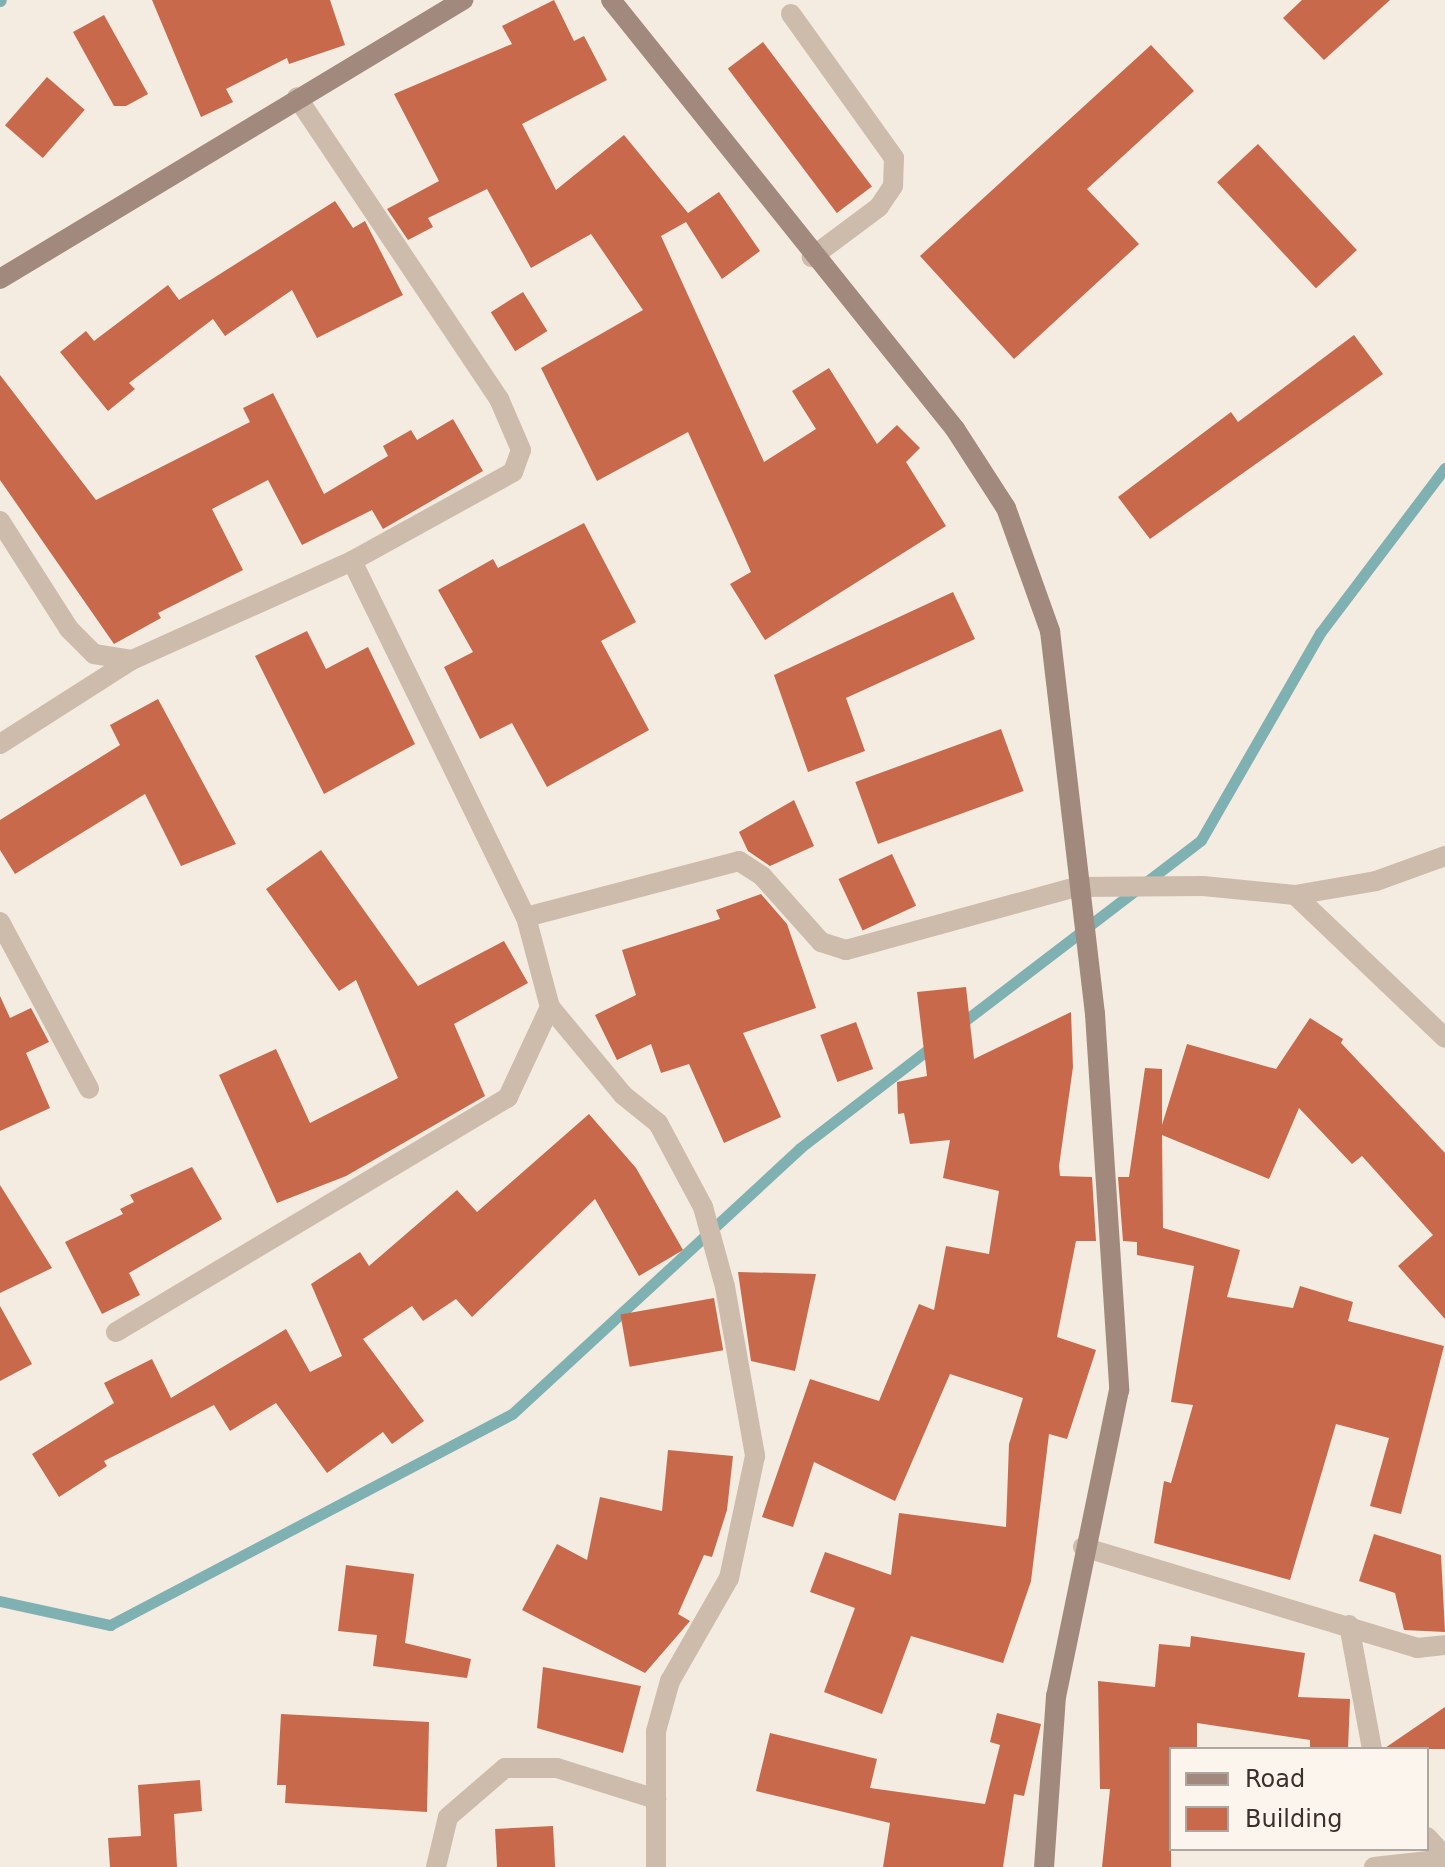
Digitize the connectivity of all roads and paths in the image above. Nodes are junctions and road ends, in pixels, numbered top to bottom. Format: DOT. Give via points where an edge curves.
graph roads {
  1 [pos="463,0"];
  2 [pos="611,0"];
  3 [pos="791,14"];
  4 [pos="297,97"];
  5 [pos="812,257"];
  6 [pos="0,279"];
  7 [pos="0,521"];
  8 [pos="352,561"];
  9 [pos="132,660"];
  10 [pos="0,744"];
  11 [pos="1445,856"];
  12 [pos="1077,887"];
  13 [pos="1295,895"];
  14 [pos="526,917"];
  15 [pos="0,922"];
  16 [pos="550,1007"];
  17 [pos="1445,1038"];
  18 [pos="89,1089"];
  19 [pos="116,1332"];
  20 [pos="1083,1547"];
  21 [pos="1349,1625"];
  22 [pos="1445,1645"];
  23 [pos="1372,1747"];
  24 [pos="656,1799"];
  25 [pos="1429,1839"];
  26 [pos="1445,1858"];
  27 [pos="436,1867"];
  28 [pos="656,1867"];
  29 [pos="1044,1867"];
  30 [pos="1374,1867"];
  1 -- 4 [label="main road"];
  2 -- 5 [label="main road"];
  3 -- 5 [label="street" via="894,158 893,186 879,207"];
  4 -- 6 [label="main road"];
  4 -- 8 [label="street" via="499,399 521,450 513,472"];
  5 -- 12 [label="main road" via="955,429 1006,508 1050,631"];
  7 -- 9 [label="street" via="69,629 94,654"];
  8 -- 9 [label="street"];
  8 -- 14 [label="street"];
  9 -- 10 [label="street"];
  11 -- 13 [label="street" via="1376,881"];
  12 -- 13 [label="street" via="1203,886"];
  12 -- 14 [label="street" via="846,950 821,942 762,876 739,861"];
  12 -- 20 [label="main road" via="1095,1014 1119,1390"];
  13 -- 17 [label="street"];
  14 -- 16 [label="street"];
  15 -- 18 [label="street"];
  16 -- 19 [label="street" via="508,1097"];
  16 -- 24 [label="street" via="623,1095 658,1123 703,1207 725,1287 755,1456 729,1578 670,1681 656,1731"];
  20 -- 21 [label="street"];
  20 -- 29 [label="main road" via="1056,1696"];
  21 -- 22 [label="street" via="1417,1648"];
  21 -- 23 [label="street"];
  24 -- 27 [label="street" via="557,1768 505,1768 448,1817"];
  24 -- 28 [label="street"];
  25 -- 26 [label="street"];
  26 -- 30 [label="street"];
}
